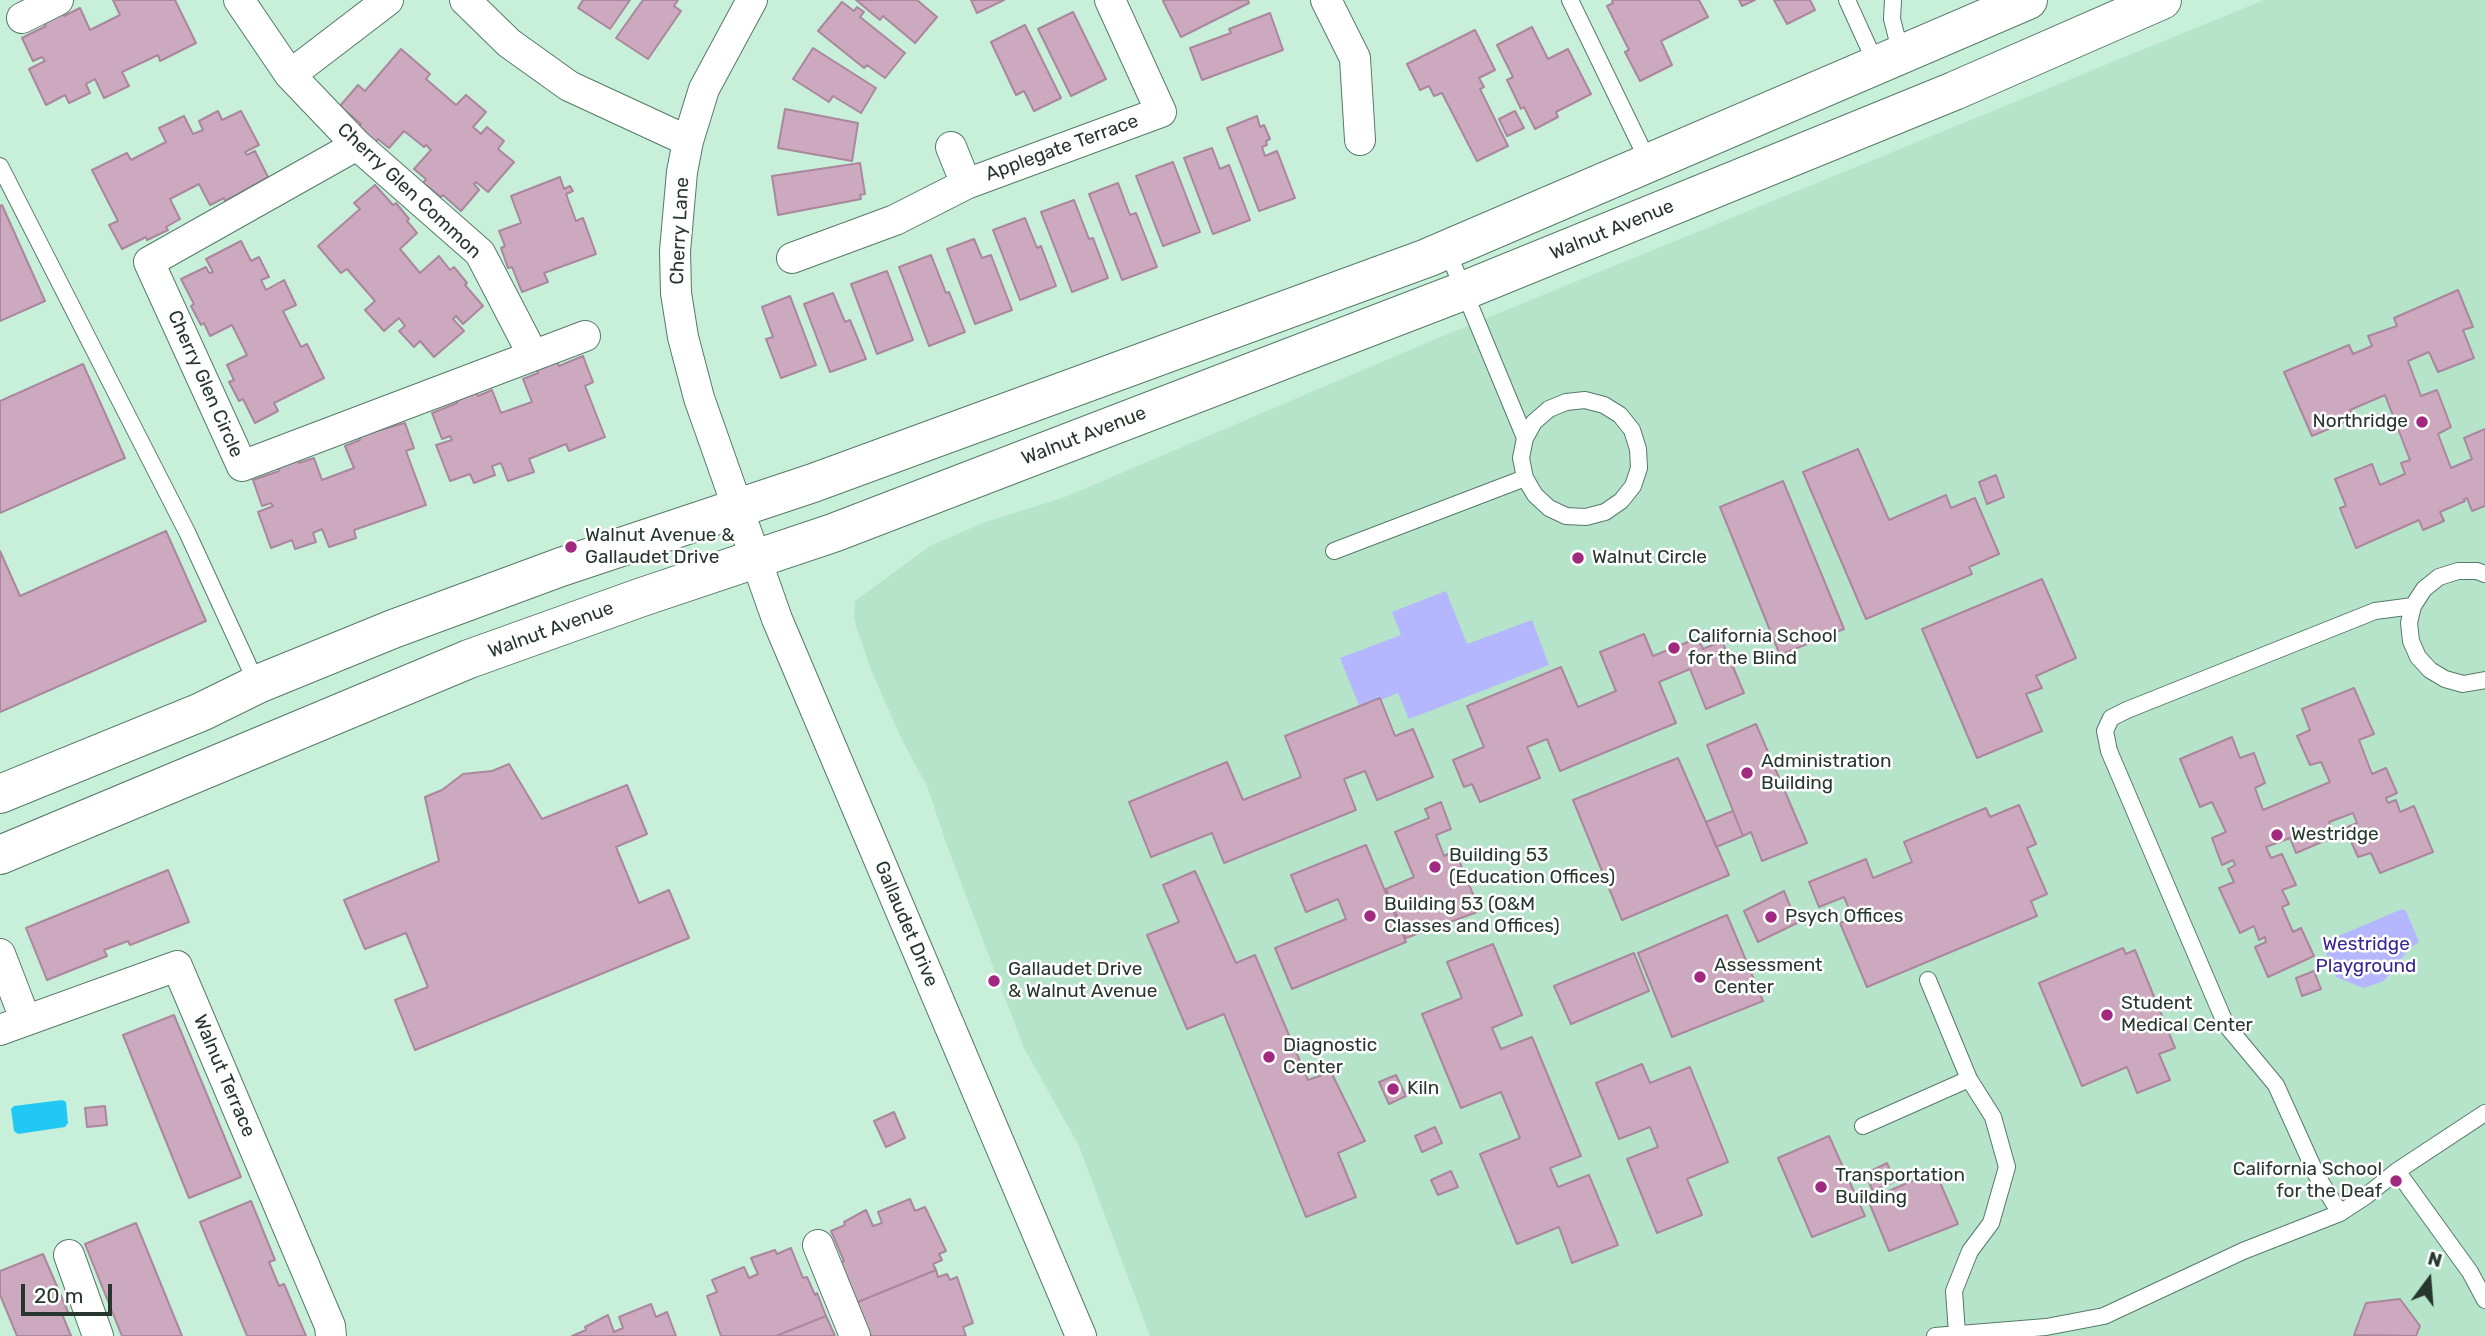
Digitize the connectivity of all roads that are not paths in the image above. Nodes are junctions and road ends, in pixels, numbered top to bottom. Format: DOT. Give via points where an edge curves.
graph roads {
  1 [pos="58,0"];
  2 [pos="239,0"];
  3 [pos="388,0"];
  4 [pos="465,0"];
  5 [pos="752,0"];
  6 [pos="1110,0"];
  7 [pos="1326,0"];
  8 [pos="1570,0"];
  9 [pos="1847,0"];
  10 [pos="1893,0"];
  11 [pos="2028,0"];
  12 [pos="2162,0"];
  13 [pos="22,18"];
  14 [pos="1889,61"];
  15 [pos="290,75"];
  16 [pos="1360,140"];
  17 [pos="688,141"];
  18 [pos="357,145"];
  19 [pos="951,146"];
  20 [pos="1649,163"];
  21 [pos="0,166"];
  22 [pos="966,184"];
  23 [pos="1447,249"];
  24 [pos="792,258"];
  25 [pos="1463,291"];
  26 [pos="584,336"];
  27 [pos="533,355"];
  28 [pos="1525,438"];
  29 [pos="1525,478"];
  30 [pos="737,509"];
  31 [pos="1334,551"];
  32 [pos="754,559"];
  33 [pos="2485,574"];
  34 [pos="2413,606"];
  35 [pos="2485,680"];
  36 [pos="258,684"];
  37 [pos="0,794"];
  38 [pos="0,855"];
  39 [pos="0,954"];
  40 [pos="1928,980"];
  41 [pos="13,1024"];
  42 [pos="1969,1079"];
  43 [pos="2485,1113"];
  44 [pos="1863,1126"];
  45 [pos="2397,1171"];
  46 [pos="2340,1213"];
  47 [pos="818,1245"];
  48 [pos="69,1255"];
  49 [pos="2485,1300"];
  50 [pos="1956,1332"];
  51 [pos="98,1336"];
  52 [pos="331,1336"];
  53 [pos="855,1336"];
  54 [pos="1081,1336"];
  55 [pos="1935,1336"];
  1 -- 13 [label="street"];
  2 -- 15 [label="street, Cherry Glen Common"];
  3 -- 15 [label="street"];
  4 -- 17 [label="street" via="509,43 569,86"];
  5 -- 17 [label="street, Cherry Lane" via="704,89"];
  6 -- 22 [label="street, Applegate Terrace" via="1161,112"];
  7 -- 16 [label="street" via="1355,58"];
  8 -- 20 [label="lane"];
  9 -- 14 [label="lane"];
  10 -- 14 [label="lane"];
  11 -- 14 [label="main road" via="1979,16"];
  12 -- 25 [label="main road, Walnut Avenue" via="1954,91"];
  14 -- 20 [label="main road"];
  15 -- 18 [label="street, Cherry Glen Common"];
  17 -- 30 [label="street, Cherry Lane" via="675,251 676,293 699,398"];
  18 -- 27 [label="street, Cherry Glen Common" via="480,253"];
  18 -- 27 [label="street, Cherry Glen Circle" via="149,262 242,466"];
  19 -- 22 [label="street, Applegate Terrace"];
  20 -- 23 [label="main road"];
  21 -- 36 [label="lane" via="187,532"];
  22 -- 24 [label="street, Applegate Terrace" via="895,220"];
  23 -- 25 [label="lane"];
  23 -- 30 [label="main road"];
  25 -- 28 [label="lane"];
  25 -- 32 [label="main road, Walnut Avenue" via="833,533"];
  26 -- 27 [label="street, Cherry Glen Circle"];
  28 -- 29 [label="lane" via="1521,458"];
  28 -- 29 [label="lane" via="1549,409 1585,400 1604,405 1632,430 1639,468 1621,501 1586,517 1566,516 1549,508"];
  29 -- 31 [label="lane"];
  30 -- 32 [label="street, Gallaudet Drive"];
  30 -- 36 [label="main road" via="440,611"];
  32 -- 38 [label="main road, Walnut Avenue" via="469,659"];
  32 -- 54 [label="street, Gallaudet Drive"];
  33 -- 34 [label="lane" via="2458,571 2439,577"];
  34 -- 35 [label="lane" via="2411,641 2430,670 2462,684"];
  34 -- 46 [label="lane" via="2375,611 2127,710 2111,718 2105,731 2109,751 2226,1025 2276,1085 2317,1176"];
  36 -- 37 [label="main road"];
  39 -- 41 [label="street, Walnut Terrace"];
  40 -- 42 [label="lane"];
  41 -- 52 [label="street, Walnut Terrace" via="177,966"];
  42 -- 44 [label="lane"];
  42 -- 50 [label="lane" via="1993,1117 2007,1167 1991,1223 1970,1251 1954,1291"];
  43 -- 45 [label="lane"];
  45 -- 46 [label="lane"];
  45 -- 49 [label="lane"];
  46 -- 50 [label="lane" via="2243,1251 2104,1316 2046,1327"];
  47 -- 53 [label="street"];
  48 -- 51 [label="street"];
  50 -- 55 [label="lane"];
}
